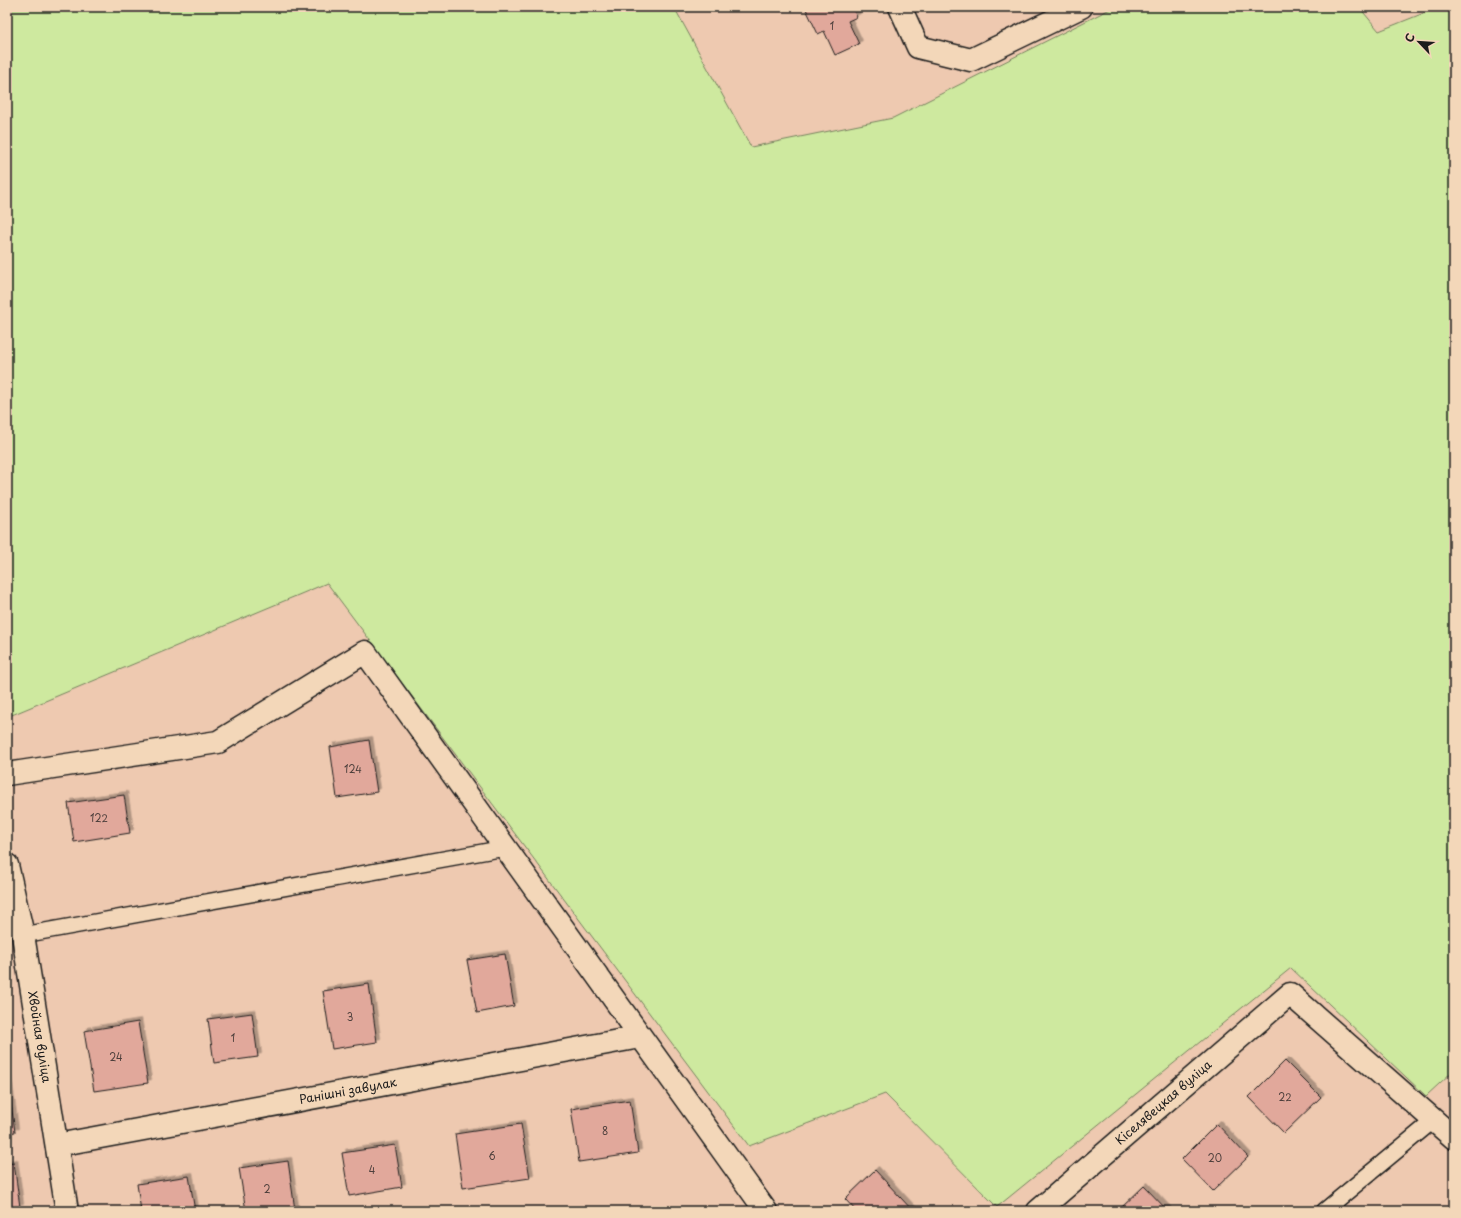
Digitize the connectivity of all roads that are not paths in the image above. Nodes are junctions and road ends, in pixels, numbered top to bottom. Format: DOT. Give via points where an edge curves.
graph roads {
  1 [pos="900,7"];
  2 [pos="1081,7"];
  3 [pos="7,774"];
  4 [pos="505,848"];
  5 [pos="7,864"];
  6 [pos="23,935"];
  7 [pos="640,1037"];
  8 [pos="1434,1120"];
  9 [pos="1454,1138"];
  10 [pos="57,1145"];
  11 [pos="67,1211"];
  12 [pos="766,1211"];
  13 [pos="1038,1211"];
  14 [pos="1324,1211"];
  1 -- 2 [label="street" via="918,46 970,60"];
  3 -- 4 [label="street" via="218,742 365,652"];
  4 -- 6 [label="lane"];
  4 -- 7 [label="street"];
  5 -- 6 [label="street, Хвойная вуліца"];
  6 -- 10 [label="street, Хвойная вуліца"];
  7 -- 10 [label="street, Ранішні завулак"];
  7 -- 12 [label="street"];
  8 -- 9 [label="street"];
  8 -- 13 [label="street, Кіселявецкая вуліца" via="1290,994"];
  8 -- 14 [label="lane"];
  10 -- 11 [label="street, Хвойная вуліца"];
}
